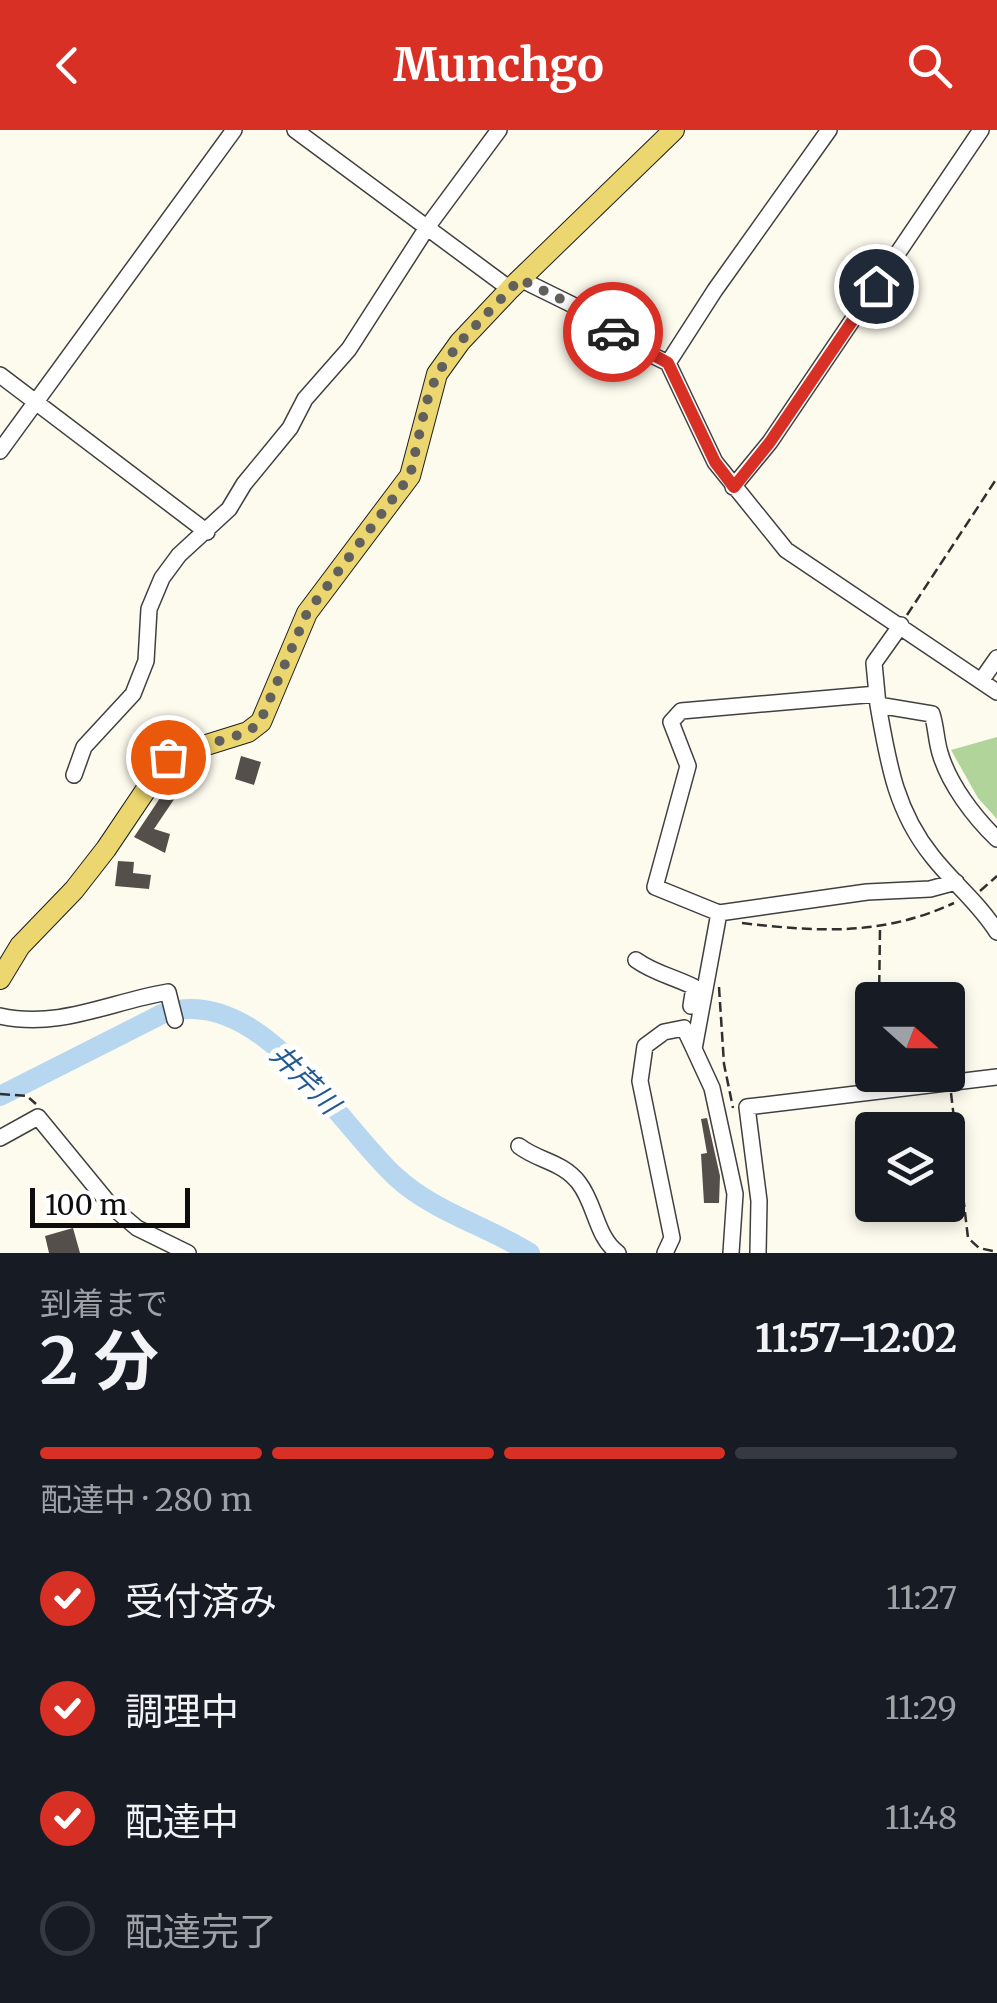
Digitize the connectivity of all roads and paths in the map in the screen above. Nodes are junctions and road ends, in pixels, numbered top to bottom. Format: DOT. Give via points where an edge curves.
graph roads {
  1 [pos="234,130"];
  2 [pos="295,130"];
  3 [pos="499,130"];
  4 [pos="674,130"];
  5 [pos="830,130"];
  6 [pos="981,130"];
  7 [pos="428,226"];
  8 [pos="515,284"];
  9 [pos="668,363"];
  10 [pos="0,375"];
  11 [pos="36,401"];
  12 [pos="0,451"];
  13 [pos="997,478"];
  14 [pos="734,487"];
  15 [pos="207,532"];
  16 [pos="901,624"];
  17 [pos="997,658"];
  18 [pos="981,681"];
  19 [pos="997,692"];
  20 [pos="877,700"];
  21 [pos="74,774"];
  22 [pos="997,839"];
  23 [pos="997,876"];
  24 [pos="956,882"];
  25 [pos="725,917"];
  26 [pos="880,928"];
  27 [pos="997,932"];
  28 [pos="636,960"];
  29 [pos="0,979"];
  30 [pos="880,982"];
  31 [pos="720,984"];
  32 [pos="0,1016"];
  33 [pos="175,1020"];
  34 [pos="694,1049"];
  35 [pos="997,1077"];
  36 [pos="965,1080"];
  37 [pos="872,1092"];
  38 [pos="951,1092"];
  39 [pos="0,1094"];
  40 [pos="27,1096"];
  41 [pos="735,1114"];
  42 [pos="0,1138"];
  43 [pos="518,1146"];
  44 [pos="997,1252"];
  45 [pos="188,1253"];
  46 [pos="618,1253"];
  47 [pos="665,1253"];
  48 [pos="730,1253"];
  49 [pos="758,1253"];
  1 -- 11 [label="street"];
  2 -- 7 [label="street"];
  3 -- 7 [label="street"];
  4 -- 8 [label="main road"];
  5 -- 9 [label="street"];
  6 -- 14 [label="street"];
  7 -- 8 [label="street"];
  7 -- 15 [label="street" via="349,348"];
  8 -- 9 [label="street" via="587,312"];
  8 -- 29 [label="main road" via="437,374 410,476 307,613 260,722 248,732 168,757 106,849 20,946"];
  9 -- 14 [label="street" via="715,462"];
  10 -- 11 [label="street"];
  11 -- 12 [label="street"];
  11 -- 15 [label="street"];
  13 -- 16 [label="path"];
  14 -- 16 [label="street" via="786,550"];
  15 -- 21 [label="street" via="162,578 149,609 146,661 133,694 84,747"];
  16 -- 18 [label="street"];
  16 -- 20 [label="street" via="874,663"];
  17 -- 18 [label="street"];
  18 -- 19 [label="street"];
  20 -- 22 [label="street" via="932,714 948,772"];
  20 -- 24 [label="street" via="892,787 912,830"];
  20 -- 25 [label="street" via="681,711 671,722 688,766 656,886"];
  23 -- 26 [label="path" via="985,889 934,912"];
  24 -- 25 [label="street"];
  24 -- 27 [label="street"];
  25 -- 26 [label="path" via="788,928"];
  25 -- 34 [label="street"];
  26 -- 30 [label="path"];
  28 -- 34 [label="street" via="694,986 688,1022"];
  31 -- 41 [label="path" via="724,1064"];
  32 -- 33 [label="street" via="28,1022 79,1016 168,992"];
  34 -- 47 [label="street" via="684,1028 664,1032 645,1046 640,1081 672,1238"];
  34 -- 48 [label="street" via="712,1088 732,1176"];
  35 -- 36 [label="street"];
  37 -- 49 [label="street" via="747,1108"];
  38 -- 44 [label="path" via="968,1238"];
  39 -- 40 [label="path"];
  42 -- 45 [label="street" via="38,1118 111,1206 137,1228"];
  43 -- 46 [label="street" via="578,1181 603,1238"];
}
